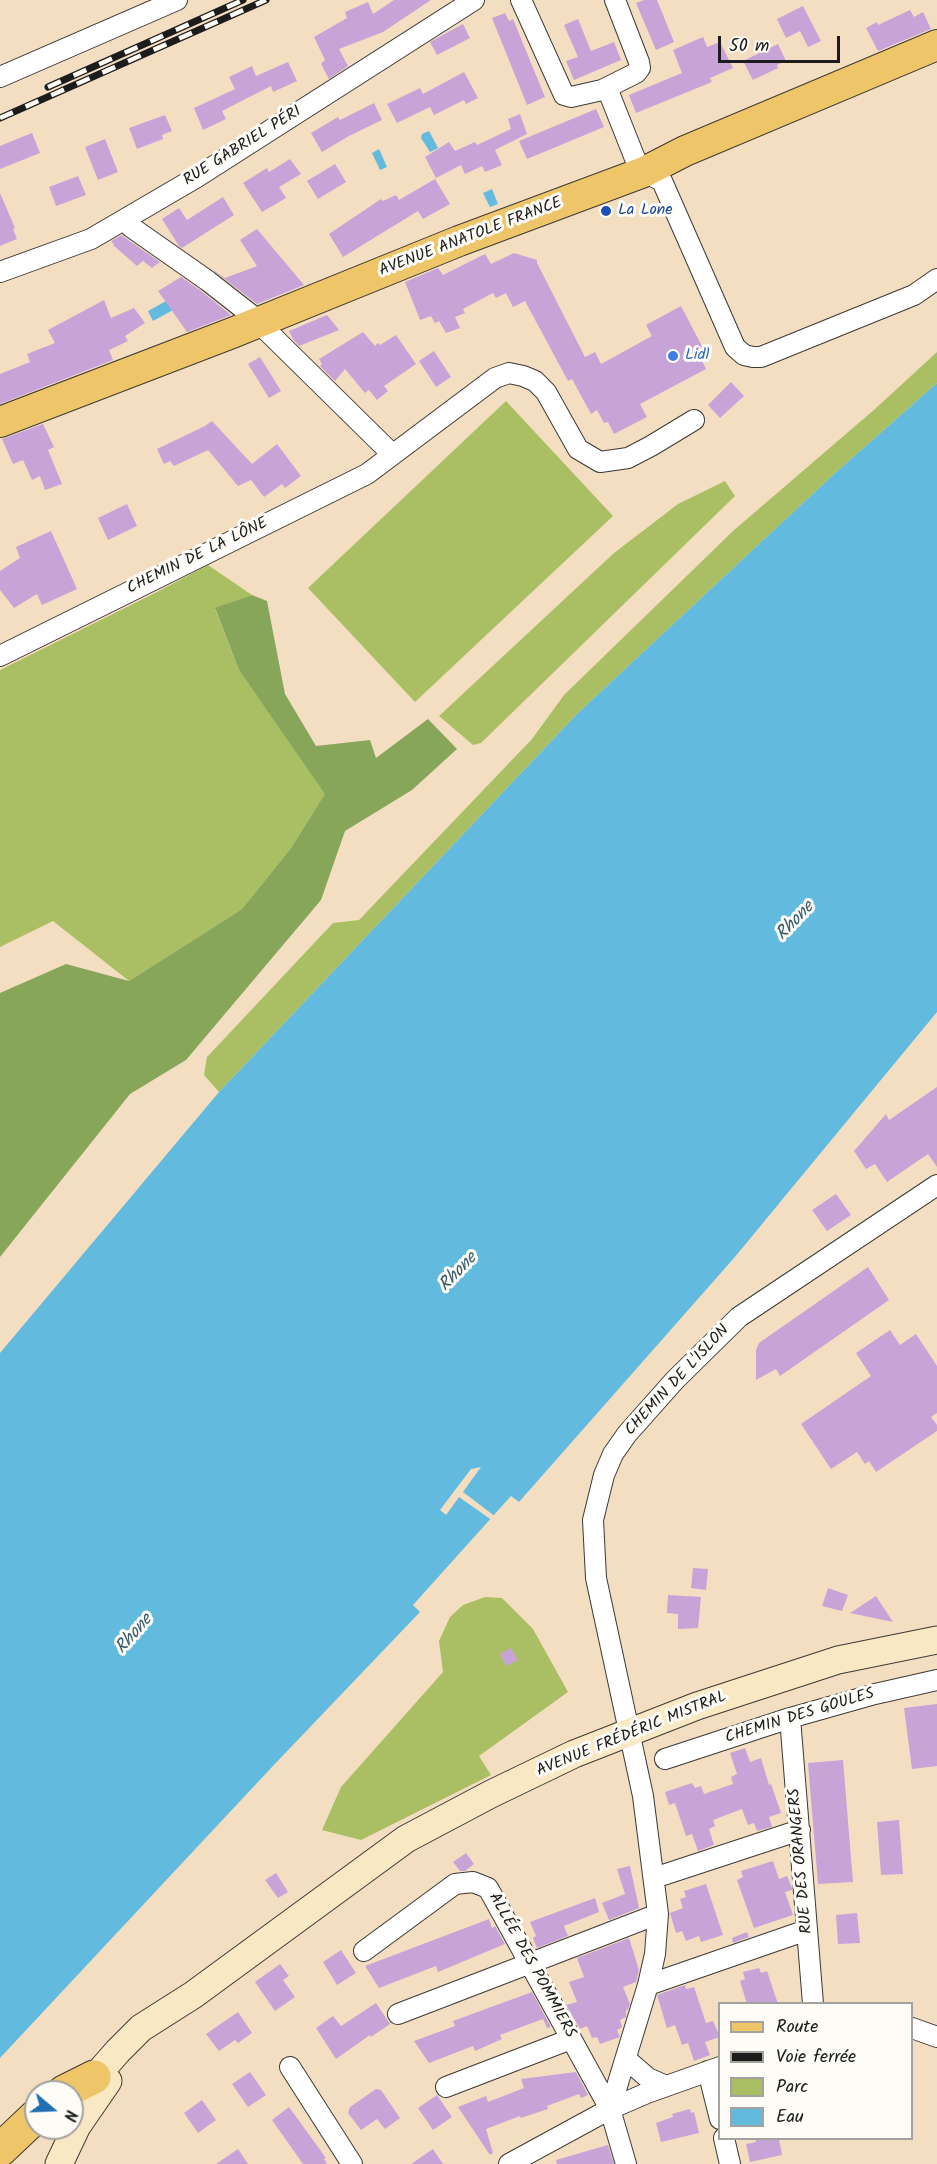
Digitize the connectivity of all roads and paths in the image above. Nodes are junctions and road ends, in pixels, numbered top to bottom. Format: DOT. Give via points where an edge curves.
graph roads {
  1 [pos="177,0"];
  2 [pos="474,0"];
  3 [pos="521,0"];
  4 [pos="615,0"];
  5 [pos="937,45"];
  6 [pos="0,77"];
  7 [pos="607,88"];
  8 [pos="644,172"];
  9 [pos="124,220"];
  10 [pos="0,272"];
  11 [pos="937,279"];
  12 [pos="259,321"];
  13 [pos="694,420"];
  14 [pos="0,422"];
  15 [pos="392,453"];
  16 [pos="0,656"];
  17 [pos="937,1185"];
  18 [pos="937,1640"];
  19 [pos="937,1653"];
  20 [pos="937,1680"];
  21 [pos="790,1718"];
  22 [pos="632,1739"];
  23 [pos="665,1760"];
  24 [pos="800,1830"];
  25 [pos="654,1878"];
  26 [pos="658,1914"];
  27 [pos="807,1930"];
  28 [pos="364,1951"];
  29 [pos="530,1964"];
  30 [pos="648,1985"];
  31 [pos="813,2002"];
  32 [pos="172,2008"];
  33 [pos="398,2014"];
  34 [pos="913,2028"];
  35 [pos="937,2037"];
  36 [pos="571,2039"];
  37 [pos="624,2065"];
  38 [pos="290,2067"];
  39 [pos="714,2069"];
  40 [pos="94,2077"];
  41 [pos="84,2082"];
  42 [pos="446,2087"];
  43 [pos="84,2090"];
  44 [pos="657,2090"];
  45 [pos="718,2102"];
  46 [pos="610,2109"];
  47 [pos="24,2127"];
  48 [pos="53,2140"];
  49 [pos="724,2140"];
  50 [pos="0,2150"];
  51 [pos="41,2164"];
  52 [pos="59,2164"];
  53 [pos="352,2164"];
  54 [pos="509,2164"];
  55 [pos="626,2164"];
  56 [pos="730,2164"];
  1 -- 6 [label="street"];
  2 -- 9 [label="street, RUE GABRIEL PÉRI"];
  3 -- 7 [label="street" via="564,94 571,97"];
  4 -- 7 [label="street" via="640,68"];
  5 -- 8 [label="main road, AVENUE ANATOLE FRANCE"];
  7 -- 8 [label="street"];
  8 -- 11 [label="street" via="662,181 735,347 744,355 761,357 914,295"];
  8 -- 12 [label="main road, AVENUE ANATOLE FRANCE"];
  9 -- 10 [label="street, RUE GABRIEL PÉRI" via="91,239"];
  9 -- 12 [label="street"];
  12 -- 14 [label="main road, AVENUE ANATOLE FRANCE"];
  12 -- 15 [label="street"];
  13 -- 15 [label="street, CHEMIN DE LA LÔNE" via="628,458 600,462 578,449 546,392 535,381 509,373 495,378"];
  15 -- 16 [label="street, CHEMIN DE LA LÔNE" via="367,474"];
  17 -- 22 [label="street, CHEMIN DE L'ISLON" via="739,1317 675,1380 613,1454 598,1497 593,1541 596,1578"];
  18 -- 22 [label="main road, AVENUE FRÉDÉRIC MISTRAL" via="838,1660 697,1706 646,1728"];
  19 -- 22 [label="main road, AVENUE FRÉDÉRIC MISTRAL" via="783,1695 667,1737"];
  20 -- 21 [label="street, CHEMIN DES GOULES"];
  21 -- 23 [label="street, CHEMIN DES GOULES"];
  21 -- 24 [label="street, RUE DES ORANGERS"];
  22 -- 25 [label="street, CHEMIN DE L'ISLON"];
  22 -- 32 [label="main road, AVENUE FRÉDÉRIC MISTRAL" via="582,1769 349,1882"];
  24 -- 25 [label="street"];
  24 -- 27 [label="street, RUE DES ORANGERS"];
  25 -- 26 [label="street, CHEMIN DE L'ISLON"];
  26 -- 29 [label="street"];
  26 -- 30 [label="street, CHEMIN DE L'ISLON"];
  27 -- 30 [label="street"];
  27 -- 31 [label="street, RUE DES ORANGERS"];
  28 -- 29 [label="street, ALLÉE DES POMMIERS" via="455,1884 473,1882 488,1888"];
  29 -- 33 [label="street"];
  29 -- 36 [label="street, ALLÉE DES POMMIERS"];
  30 -- 37 [label="street, CHEMIN DE L'ISLON"];
  32 -- 40 [label="main road, AVENUE FRÉDÉRIC MISTRAL" via="141,2028"];
  32 -- 52 [label="main road, AVENUE FRÉDÉRIC MISTRAL" via="114,2073 77,2126"];
  34 -- 35 [label="street"];
  36 -- 42 [label="street"];
  36 -- 46 [label="street, ALLÉE DES POMMIERS"];
  37 -- 44 [label="street" via="648,2078"];
  37 -- 46 [label="street, CHEMIN DE L'ISLON"];
  38 -- 53 [label="street"];
  39 -- 44 [label="street"];
  39 -- 45 [label="street"];
  40 -- 41 [label="highway"];
  40 -- 43 [label="main road, AVENUE FRÉDÉRIC MISTRAL"];
  44 -- 46 [label="street"];
  46 -- 54 [label="street"];
  46 -- 55 [label="street, ALLÉE DES POMMIERS"];
  47 -- 50 [label="highway"];
  48 -- 51 [label="main road"];
  49 -- 56 [label="street"];
}
